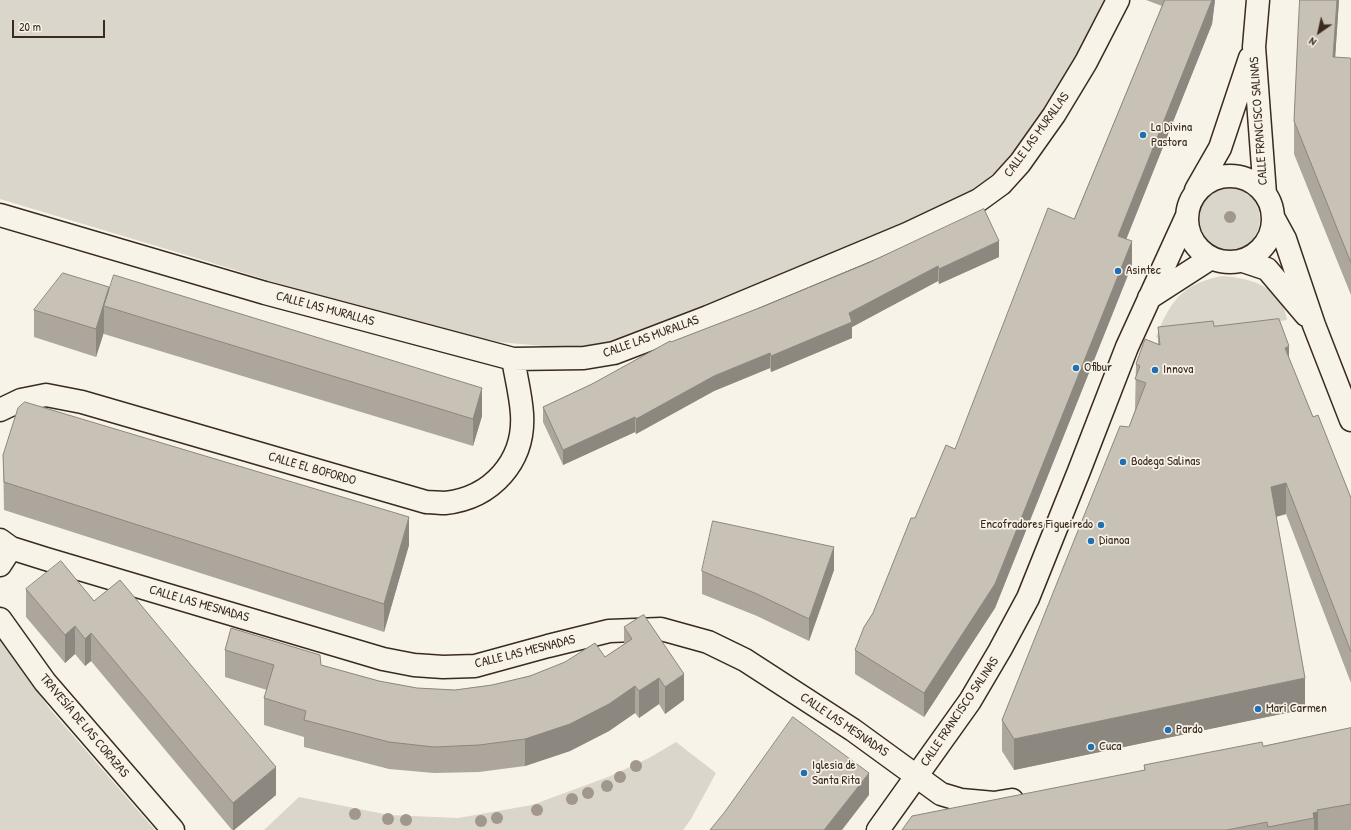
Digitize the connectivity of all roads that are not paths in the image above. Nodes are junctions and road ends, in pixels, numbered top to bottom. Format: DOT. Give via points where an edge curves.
graph roads {
  1 [pos="1118,0"];
  2 [pos="1258,0"];
  3 [pos="1254,47"];
  4 [pos="1195,193"];
  5 [pos="1265,194"];
  6 [pos="0,215"];
  7 [pos="1273,217"];
  8 [pos="1186,218"];
  9 [pos="1211,258"];
  10 [pos="1242,261"];
  11 [pos="1149,298"];
  12 [pos="1314,325"];
  13 [pos="513,359"];
  14 [pos="0,410"];
  15 [pos="1351,420"];
  16 [pos="4,551"];
  17 [pos="0,619"];
  18 [pos="917,775"];
  19 [pos="1032,796"];
  20 [pos="173,830"];
  21 [pos="878,830"];
  1 -- 13 [label="street, CALLE LAS MURALLAS" via="1086,62 1054,115 1020,163 1001,184 979,200 907,234 614,353 584,358"];
  2 -- 3 [label="street, CALLE FRANCISCO SALINAS"];
  3 -- 4 [label="street, CALLE FRANCISCO SALINAS" via="1220,148"];
  3 -- 5 [label="street, CALLE FRANCISCO SALINAS"];
  4 -- 5 [label="street" via="1213,179 1236,176 1257,186"];
  4 -- 8 [label="street"];
  5 -- 7 [label="street"];
  6 -- 13 [label="street, CALLE LAS MURALLAS" via="265,293"];
  7 -- 10 [label="street" via="1266,244 1257,254"];
  7 -- 12 [label="street" via="1285,239"];
  8 -- 9 [label="street" via="1193,242"];
  8 -- 11 [label="street, CALLE FRANCISCO SALINAS"];
  9 -- 10 [label="street" via="1227,262"];
  9 -- 11 [label="street"];
  10 -- 12 [label="street" via="1267,269"];
  11 -- 18 [label="street, CALLE FRANCISCO SALINAS" via="1127,347 1028,598 970,701"];
  12 -- 15 [label="street"];
  13 -- 14 [label="street, CALLE EL BOFORDO" via="522,426 513,460 497,481 479,493 444,503 426,502 82,402 46,395 21,400"];
  16 -- 18 [label="street, CALLE LAS MESNADAS" via="383,659 414,665 475,666 609,632 661,628 708,642 745,660"];
  17 -- 20 [label="street, TRAVESÍA DE LAS CORAZAS" via="45,682"];
  18 -- 19 [label="street, CALLE LAS MESNADAS" via="941,794 960,800 994,803"];
  18 -- 21 [label="street, CALLE FRANCISCO SALINAS"];
}
